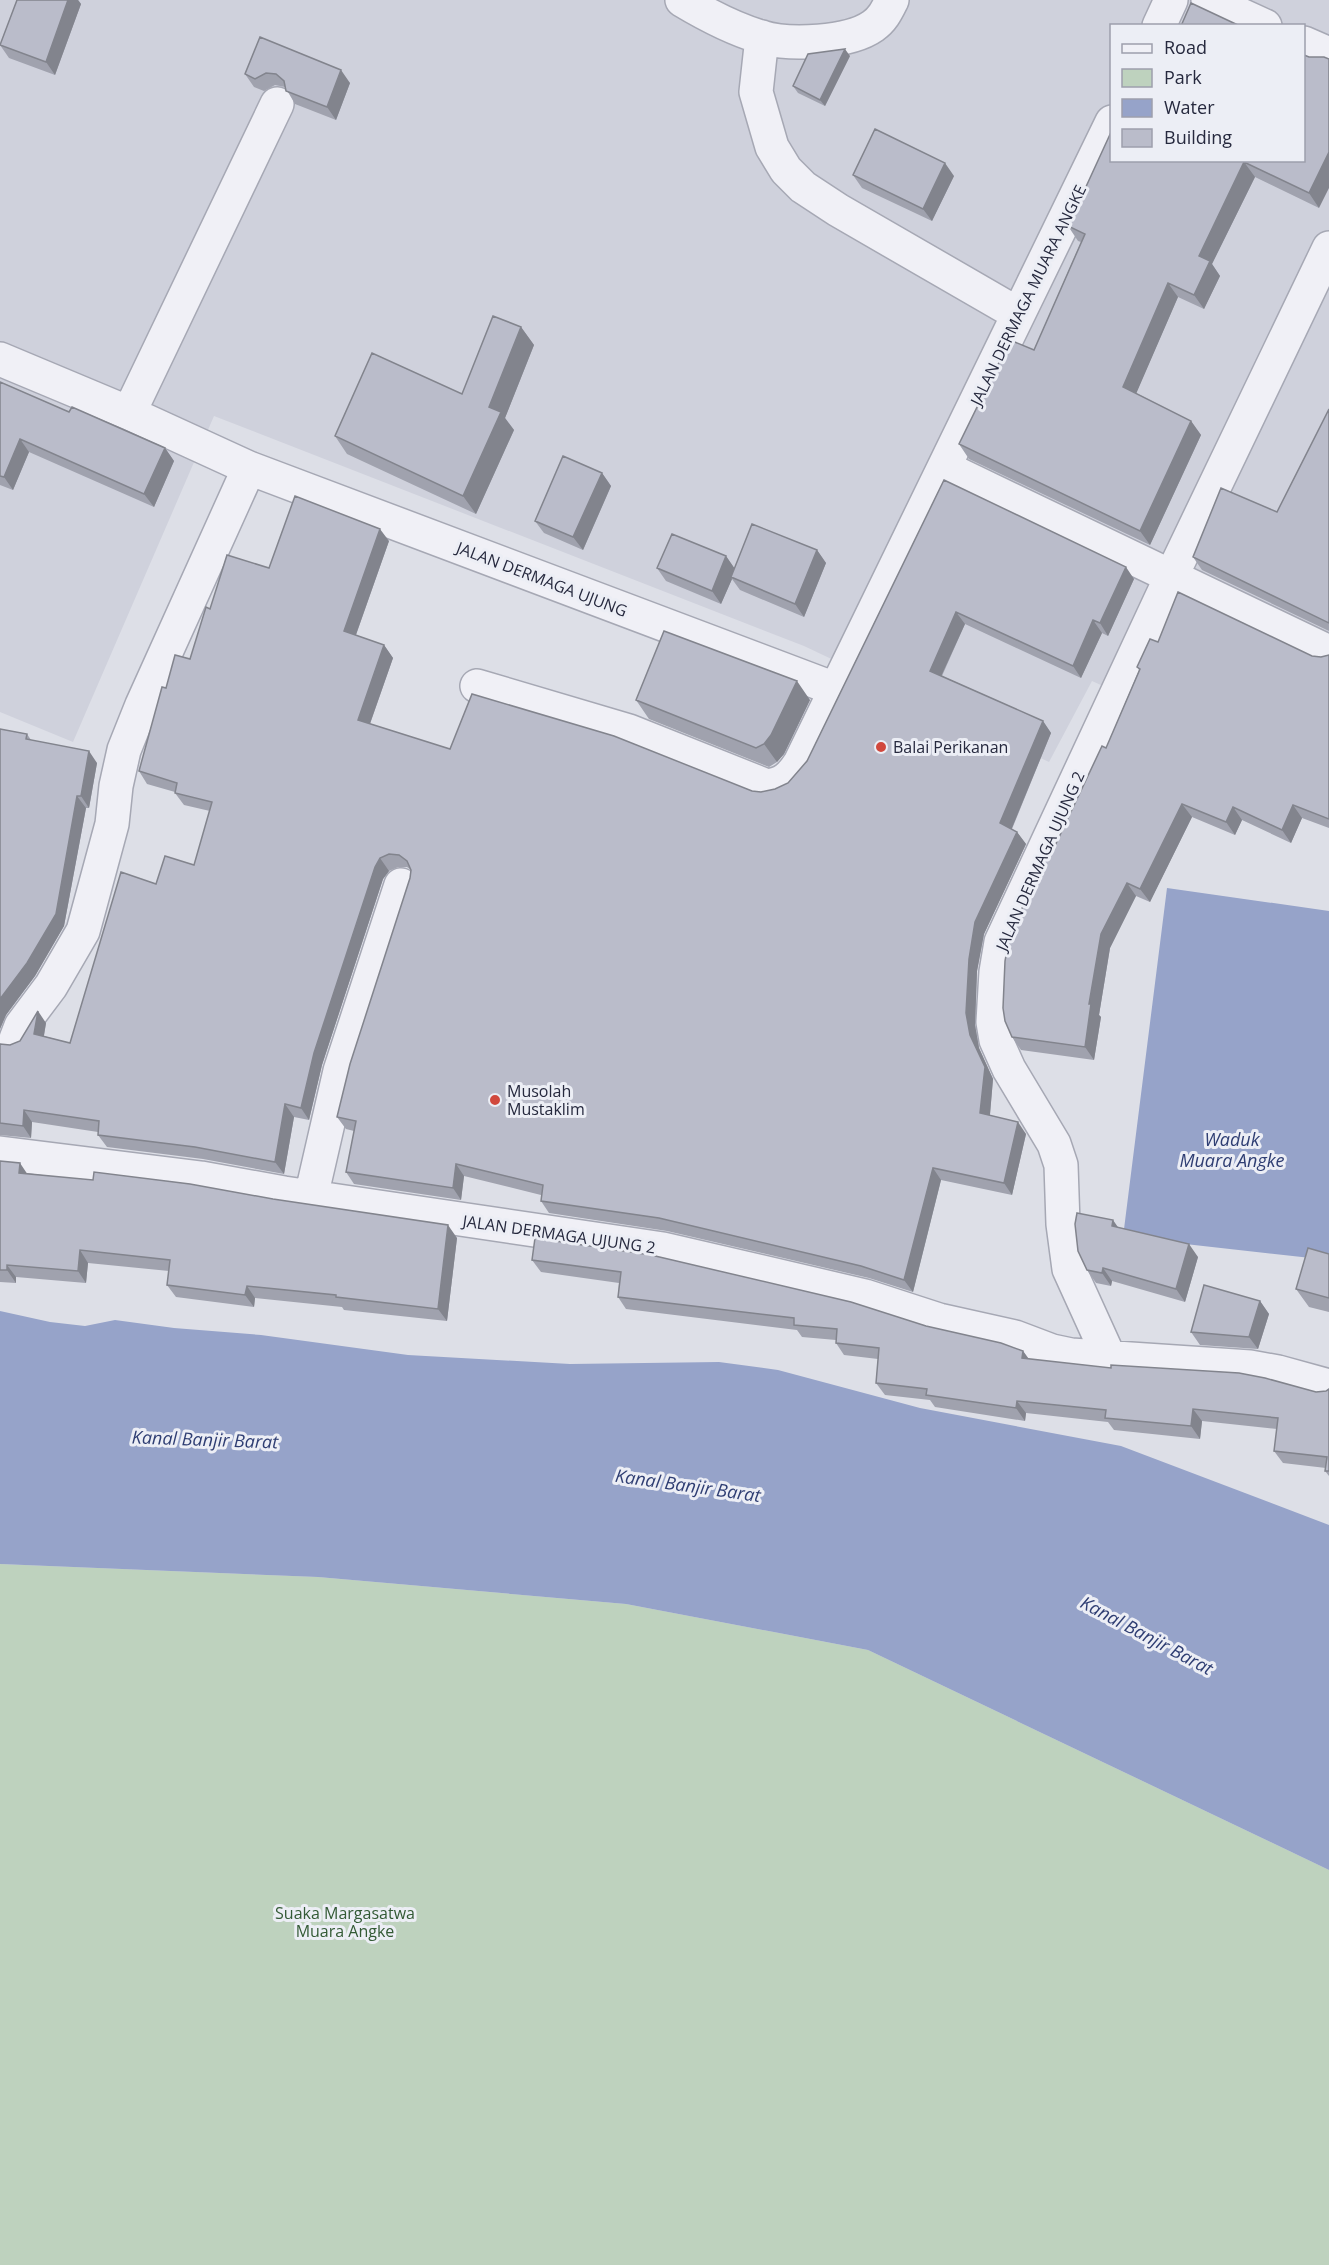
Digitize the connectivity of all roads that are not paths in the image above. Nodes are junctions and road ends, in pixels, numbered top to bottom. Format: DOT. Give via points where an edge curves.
graph roads {
  1 [pos="682,0"];
  2 [pos="892,0"];
  3 [pos="1171,0"];
  4 [pos="1208,0"];
  5 [pos="1160,24"];
  6 [pos="1261,24"];
  7 [pos="762,37"];
  8 [pos="1305,43"];
  9 [pos="1329,54"];
  10 [pos="277,104"];
  11 [pos="1110,126"];
  12 [pos="1329,248"];
  13 [pos="1018,314"];
  14 [pos="0,359"];
  15 [pos="129,413"];
  16 [pos="249,468"];
  17 [pos="945,468"];
  18 [pos="1172,575"];
  19 [pos="1329,652"];
  20 [pos="477,686"];
  21 [pos="835,689"];
  22 [pos="401,885"];
  23 [pos="16,1040"];
  24 [pos="0,1153"];
  25 [pos="311,1197"];
  26 [pos="1109,1357"];
  27 [pos="1329,1386"];
  1 -- 7 [label="street" via="707,15"];
  2 -- 7 [label="street" via="873,26 848,36 794,42"];
  3 -- 5 [label="street"];
  4 -- 6 [label="street"];
  7 -- 13 [label="street" via="756,92 772,147 786,170 803,187 838,210"];
  8 -- 9 [label="street"];
  10 -- 15 [label="street"];
  11 -- 13 [label="street, JALAN DERMAGA MUARA ANGKE"];
  12 -- 18 [label="street, JALAN DERMAGA UJUNG 2"];
  13 -- 17 [label="street, JALAN DERMAGA MUARA ANGKE"];
  14 -- 15 [label="street"];
  15 -- 16 [label="street"];
  16 -- 21 [label="street, JALAN DERMAGA UJUNG"];
  16 -- 23 [label="street" via="124,750 112,824 83,931 51,986 21,1026"];
  17 -- 18 [label="street"];
  17 -- 21 [label="street"];
  18 -- 19 [label="street"];
  18 -- 26 [label="street, JALAN DERMAGA UJUNG 2" via="1001,942 996,972 996,1040 1054,1144 1061,1164 1069,1269"];
  20 -- 21 [label="street" via="629,731 767,786 786,781 793,773"];
  22 -- 25 [label="street" via="340,1071"];
  24 -- 25 [label="street, JALAN DERMAGA UJUNG 2" via="201,1178"];
  25 -- 26 [label="street, JALAN DERMAGA UJUNG 2" via="663,1250 865,1296 1052,1351"];
  26 -- 27 [label="street, JALAN DERMAGA UJUNG 2" via="1250,1367"];
}
